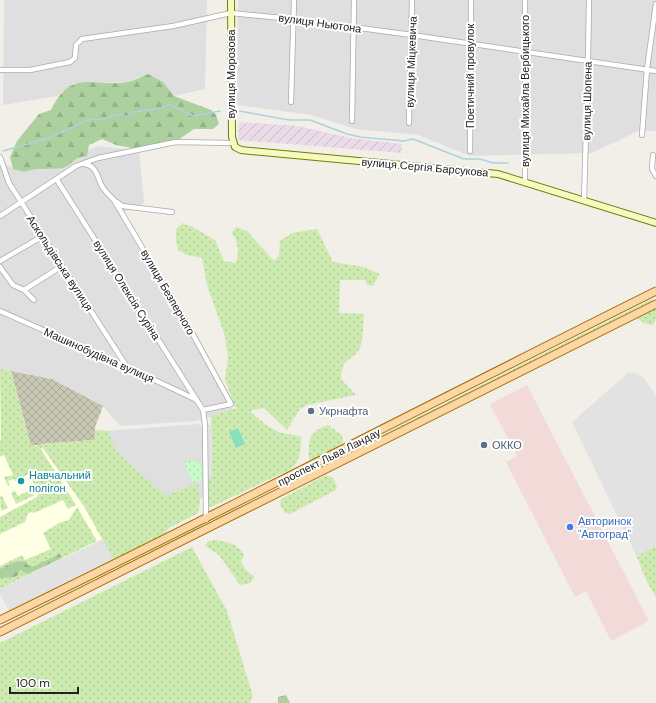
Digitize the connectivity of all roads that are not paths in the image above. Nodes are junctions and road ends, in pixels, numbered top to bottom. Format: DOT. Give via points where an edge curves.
graph roads {
  1 [pos="231,0"];
  2 [pos="294,0"];
  3 [pos="354,0"];
  4 [pos="412,0"];
  5 [pos="471,0"];
  6 [pos="525,0"];
  7 [pos="588,0"];
  8 [pos="656,4"];
  9 [pos="231,13"];
  10 [pos="655,16"];
  11 [pos="293,19"];
  12 [pos="353,28"];
  13 [pos="412,35"];
  14 [pos="470,44"];
  15 [pos="524,51"];
  16 [pos="588,60"];
  17 [pos="647,69"];
  18 [pos="0,70"];
  19 [pos="656,71"];
  20 [pos="291,102"];
  21 [pos="352,121"];
  22 [pos="409,123"];
  23 [pos="642,135"];
  24 [pos="234,145"];
  25 [pos="470,151"];
  26 [pos="653,155"];
  27 [pos="0,157"];
  28 [pos="84,164"];
  29 [pos="1,166"];
  30 [pos="656,176"];
  31 [pos="57,180"];
  32 [pos="525,182"];
  33 [pos="114,200"];
  34 [pos="584,201"];
  35 [pos="21,203"];
  36 [pos="172,212"];
  37 [pos="0,216"];
  38 [pos="656,223"];
  39 [pos="43,236"];
  40 [pos="0,261"];
  41 [pos="62,266"];
  42 [pos="0,267"];
  43 [pos="24,290"];
  44 [pos="656,291"];
  45 [pos="34,300"];
  46 [pos="656,304"];
  47 [pos="0,311"];
  48 [pos="127,367"];
  49 [pos="197,400"];
  50 [pos="203,410"];
  51 [pos="276,483"];
  52 [pos="282,493"];
  53 [pos="206,520"];
  54 [pos="0,620"];
  55 [pos="0,632"];
  1 -- 9 [label="main road, вулиця Морозова"];
  2 -- 11 [label="street"];
  3 -- 12 [label="street"];
  4 -- 13 [label="street, вулиця Міцкевича"];
  5 -- 14 [label="street, Поетичний провулок"];
  6 -- 15 [label="street, вулиця Михайла Вербицького"];
  7 -- 16 [label="street, вулиця Шопена"];
  8 -- 10 [label="street"];
  9 -- 11 [label="street, вулиця Ньютона"];
  9 -- 18 [label="street, вулиця Ньютона" via="173,26 82,39 76,45 75,58 70,62 30,70"];
  9 -- 24 [label="main road, вулиця Морозова"];
  10 -- 17 [label="street"];
  11 -- 12 [label="street, вулиця Ньютона"];
  11 -- 20 [label="street"];
  12 -- 13 [label="street, вулиця Ньютона"];
  12 -- 21 [label="street"];
  13 -- 14 [label="street, вулиця Ньютона"];
  13 -- 22 [label="street, вулиця Міцкевича"];
  14 -- 15 [label="street, вулиця Ньютона"];
  14 -- 25 [label="street, Поетичний провулок"];
  15 -- 16 [label="street, вулиця Ньютона"];
  15 -- 32 [label="street, вулиця Михайла Вербицького"];
  16 -- 17 [label="street, вулиця Ньютона"];
  16 -- 34 [label="street, вулиця Шопена"];
  17 -- 19 [label="street, вулиця Ньютона"];
  17 -- 23 [label="street"];
  24 -- 28 [label="street" via="176,142 98,158"];
  24 -- 32 [label="main road, вулиця Сергія Барсукова" via="247,152 483,171"];
  26 -- 30 [label="street" via="652,169"];
  27 -- 29 [label="street, Аскольдівська вулиця"];
  28 -- 31 [label="street" via="76,166"];
  28 -- 33 [label="street, вулиця Безперчого" via="89,164 95,170 103,187"];
  29 -- 35 [label="street, Аскольдівська вулиця"];
  31 -- 35 [label="street"];
  31 -- 49 [label="street, вулиця Олексія Суріна"];
  32 -- 34 [label="main road, вулиця Сергія Барсукова"];
  33 -- 36 [label="street" via="122,206"];
  33 -- 50 [label="street, вулиця Безперчого" via="185,320 230,404"];
  34 -- 38 [label="main road, вулиця Сергія Барсукова"];
  35 -- 37 [label="street"];
  35 -- 39 [label="street, Аскольдівська вулиця"];
  39 -- 40 [label="street"];
  39 -- 41 [label="street, Аскольдівська вулиця"];
  41 -- 43 [label="street"];
  41 -- 48 [label="street, Аскольдівська вулиця"];
  42 -- 43 [label="street" via="13,285"];
  43 -- 45 [label="street"];
  44 -- 51 [label="main road, проспект Льва Ландау"];
  46 -- 52 [label="main road, проспект Льва Ландау"];
  47 -- 48 [label="street, Машинобудівна вулиця"];
  48 -- 49 [label="street, Машинобудівна вулиця"];
  49 -- 50 [label="street, вулиця Олексія Суріна"];
  50 -- 53 [label="street" via="206,446"];
  51 -- 52 [label="main road"];
  51 -- 53 [label="main road, проспект Льва Ландау"];
  52 -- 55 [label="main road, проспект Льва Ландау"];
  53 -- 54 [label="main road, проспект Льва Ландау"];
}
